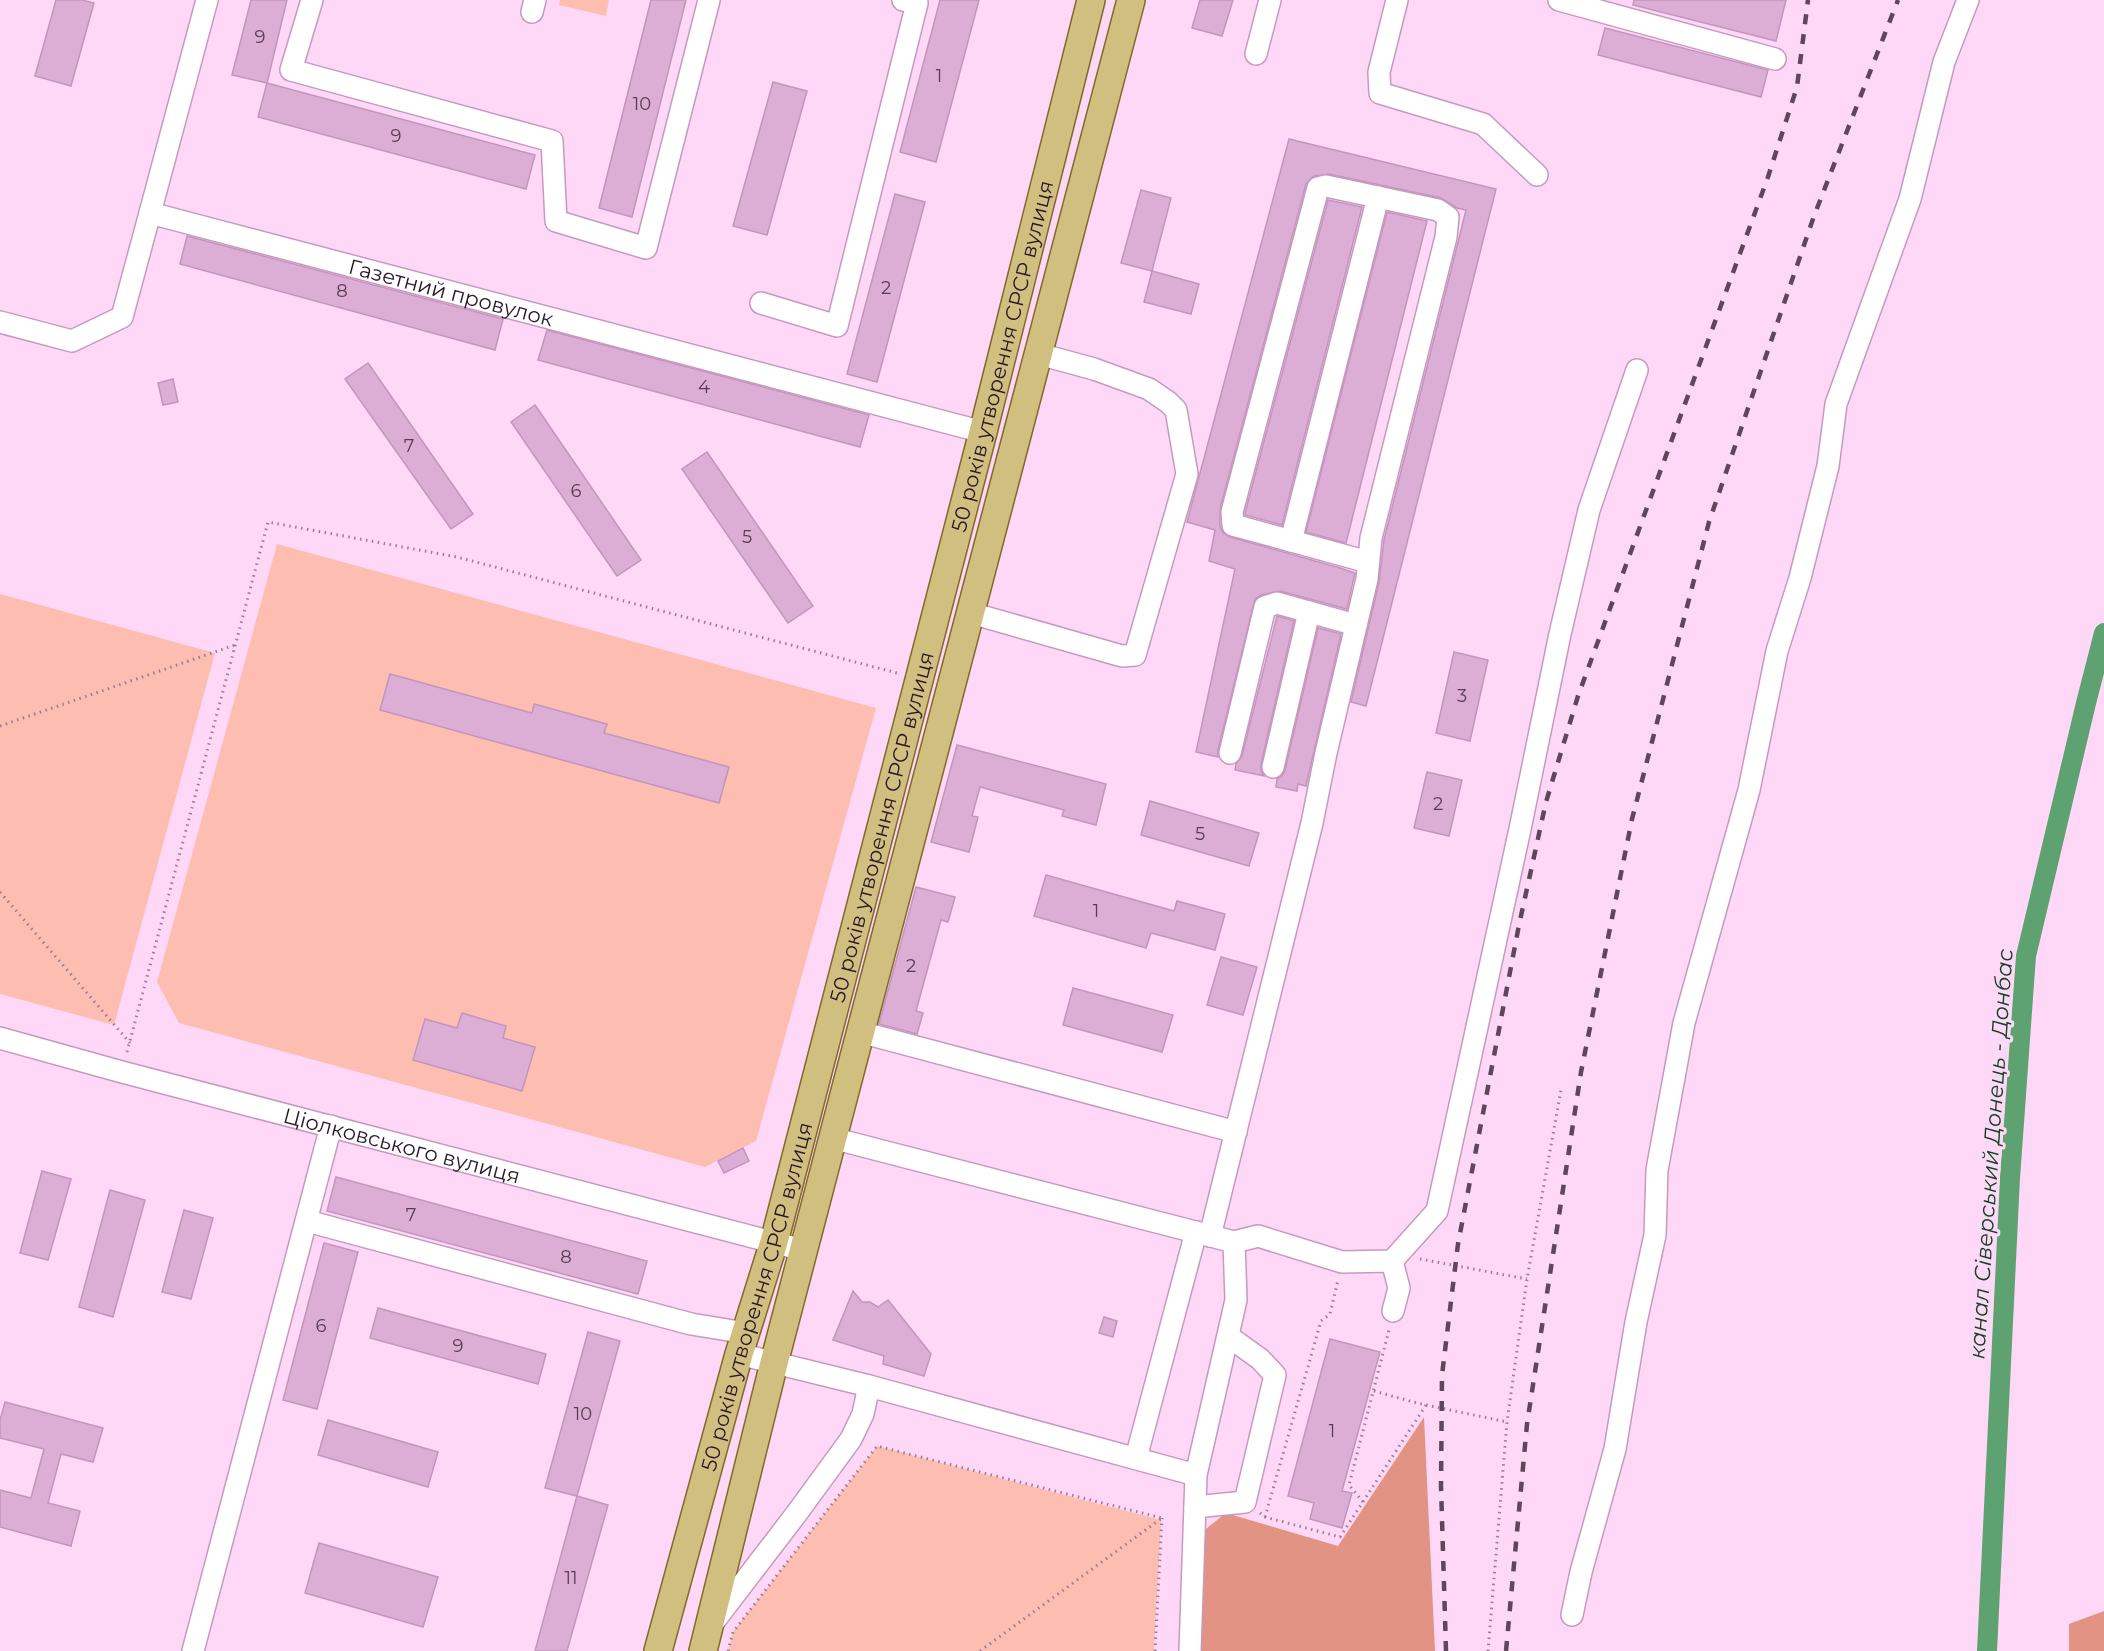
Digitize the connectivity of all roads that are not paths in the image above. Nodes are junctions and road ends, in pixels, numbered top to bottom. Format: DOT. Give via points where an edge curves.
graph roads {
  1 [pos="207,0"];
  2 [pos="312,0"];
  3 [pos="709,0"];
  4 [pos="903,0"];
  5 [pos="1091,0"];
  6 [pos="1131,0"];
  7 [pos="1270,0"];
  8 [pos="1397,0"];
  9 [pos="1559,0"];
  10 [pos="1968,0"];
  11 [pos="1256,54"];
  12 [pos="1775,59"];
  13 [pos="1537,175"];
  14 [pos="1378,197"];
  15 [pos="150,213"];
  16 [pos="761,303"];
  17 [pos="0,322"];
  18 [pos="1039,354"];
  19 [pos="1637,370"];
  20 [pos="983,432"];
  21 [pos="1291,541"];
  22 [pos="1368,562"];
  23 [pos="1309,612"];
  24 [pos="971,613"];
  25 [pos="1356,625"];
  26 [pos="1230,753"];
  27 [pos="1273,767"];
  28 [pos="860,1032"];
  29 [pos="0,1038"];
  30 [pos="331,1126"];
  31 [pos="1236,1132"];
  32 [pos="832,1138"];
  33 [pos="307,1221"];
  34 [pos="1203,1234"];
  35 [pos="774,1242"];
  36 [pos="1234,1242"];
  37 [pos="803,1250"];
  38 [pos="1402,1259"];
  39 [pos="1393,1311"];
  40 [pos="1228,1336"];
  41 [pos="742,1343"];
  42 [pos="774,1363"];
  43 [pos="869,1386"];
  44 [pos="1136,1458"];
  45 [pos="1196,1474"];
  46 [pos="1195,1507"];
  47 [pos="1572,1615"];
  48 [pos="711,1624"];
  49 [pos="193,1651"];
  50 [pos="658,1651"];
  51 [pos="704,1651"];
  52 [pos="1190,1651"];
  1 -- 15 [label="street"];
  2 -- 3 [label="street" via="291,70 552,141 556,221 646,248"];
  4 -- 16 [label="street" via="917,3 837,326"];
  5 -- 20 [label="main road, 50 років утворення СРСР вулиця"];
  6 -- 18 [label="main road, 50 років утворення СРСР вулиця"];
  7 -- 11 [label="street"];
  8 -- 13 [label="street" via="1379,72 1380,93 1483,124"];
  9 -- 12 [label="street"];
  10 -- 47 [label="street" via="1944,62 1910,199 1836,404 1828,466 1777,651 1749,790 1684,1023 1657,1170 1655,1235 1615,1449"];
  14 -- 21 [label="street"];
  14 -- 21 [label="street" via="1326,186 1318,188 1232,512 1233,525"];
  14 -- 22 [label="street" via="1438,210 1448,218"];
  15 -- 17 [label="street" via="122,317 72,341"];
  15 -- 20 [label="street, Газетний провулок"];
  18 -- 24 [label="main road, 50 років утворення СРСР вулиця"];
  18 -- 24 [label="street" via="1149,389 1168,402 1176,410 1187,474 1135,655 1122,656"];
  19 -- 38 [label="street" via="1589,510 1437,1211"];
  20 -- 35 [label="main road, 50 років утворення СРСР вулиця"];
  21 -- 22 [label="street"];
  22 -- 25 [label="street"];
  23 -- 25 [label="street"];
  23 -- 26 [label="street" via="1277,603 1265,607"];
  23 -- 27 [label="street"];
  24 -- 28 [label="main road, 50 років утворення СРСР вулиця"];
  25 -- 31 [label="street"];
  28 -- 31 [label="street"];
  28 -- 32 [label="main road, 50 років утворення СРСР вулиця"];
  29 -- 30 [label="street, Ціолковського вулиця"];
  30 -- 33 [label="street"];
  30 -- 35 [label="street, Ціолковського вулиця"];
  31 -- 34 [label="street"];
  32 -- 34 [label="street"];
  32 -- 37 [label="main road, 50 років утворення СРСР вулиця"];
  33 -- 41 [label="street" via="691,1324"];
  33 -- 49 [label="street"];
  34 -- 36 [label="street"];
  34 -- 44 [label="street"];
  35 -- 37 [label="street, Ціолковського вулиця"];
  35 -- 41 [label="main road, 50 років утворення СРСР вулиця"];
  36 -- 38 [label="street" via="1257,1236 1342,1262"];
  36 -- 40 [label="street" via="1236,1300"];
  37 -- 42 [label="main road, 50 років утворення СРСР вулиця"];
  38 -- 39 [label="street"];
  40 -- 45 [label="street"];
  40 -- 46 [label="street" via="1275,1375 1245,1502"];
  41 -- 42 [label="street"];
  41 -- 50 [label="main road, 50 років утворення СРСР вулиця"];
  42 -- 43 [label="street"];
  42 -- 48 [label="main road, 50 років утворення СРСР вулиця"];
  43 -- 44 [label="street"];
  43 -- 48 [label="street" via="863,1414 851,1439"];
  44 -- 45 [label="street"];
  45 -- 46 [label="street"];
  46 -- 52 [label="street"];
  48 -- 51 [label="main road, 50 років утворення СРСР вулиця"];
}
